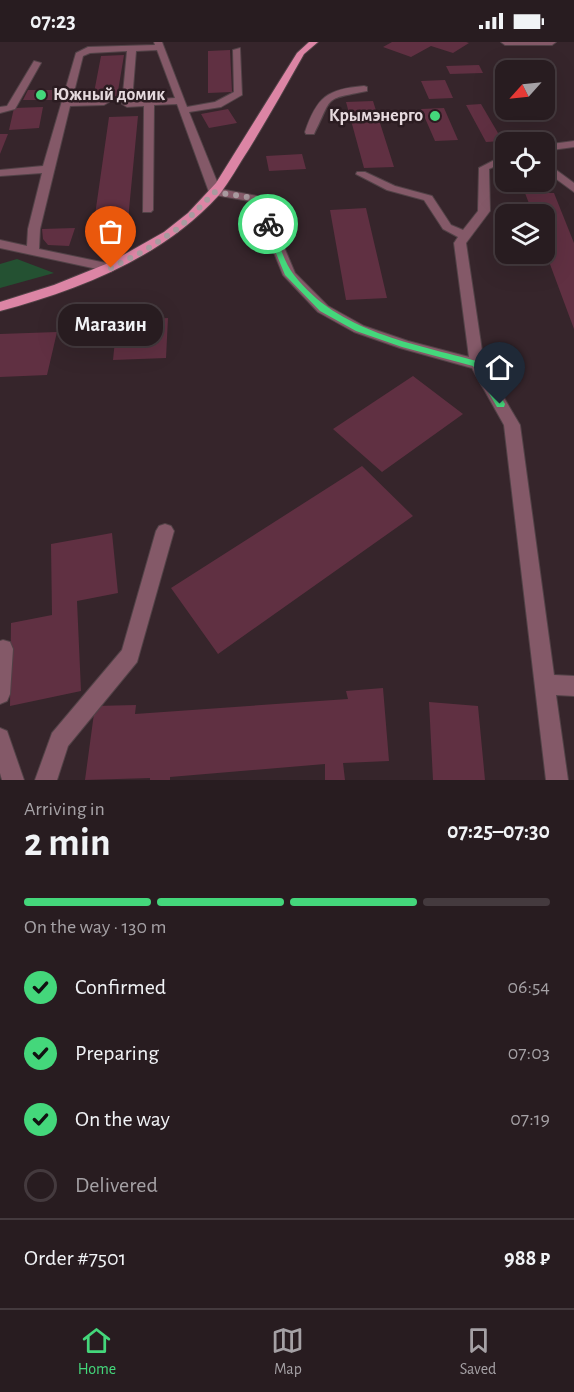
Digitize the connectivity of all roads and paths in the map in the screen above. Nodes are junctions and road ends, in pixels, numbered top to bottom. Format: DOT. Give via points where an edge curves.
graph roads {
  1 [pos="314,42"];
  2 [pos="505,42"];
  3 [pos="552,42"];
  4 [pos="159,45"];
  5 [pos="132,48"];
  6 [pos="237,50"];
  7 [pos="37,63"];
  8 [pos="364,89"];
  9 [pos="104,102"];
  10 [pos="66,103"];
  11 [pos="149,103"];
  12 [pos="182,106"];
  13 [pos="0,110"];
  14 [pos="310,132"];
  15 [pos="574,144"];
  16 [pos="555,147"];
  17 [pos="495,162"];
  18 [pos="48,169"];
  19 [pos="0,173"];
  20 [pos="555,173"];
  21 [pos="361,174"];
  22 [pos="574,189"];
  23 [pos="215,192"];
  24 [pos="147,210"];
  25 [pos="466,236"];
  26 [pos="0,244"];
  27 [pos="33,251"];
  28 [pos="111,268"];
  29 [pos="0,307"];
  30 [pos="477,364"];
  31 [pos="165,531"];
  32 [pos="3,650"];
  33 [pos="546,685"];
  34 [pos="574,686"];
  35 [pos="0,694"];
  36 [pos="0,738"];
  37 [pos="13,780"];
  38 [pos="46,780"];
  39 [pos="557,780"];
  1 -- 23 [label="main road" via="301,53"];
  2 -- 3 [label="street"];
  4 -- 5 [label="street"];
  4 -- 12 [label="street"];
  5 -- 10 [label="street" via="88,50 79,55"];
  5 -- 11 [label="street" via="127,104"];
  6 -- 12 [label="street" via="239,93 218,105"];
  7 -- 13 [label="street" via="10,109"];
  8 -- 14 [label="street" via="342,90 318,106"];
  9 -- 10 [label="street"];
  10 -- 18 [label="street"];
  11 -- 12 [label="street"];
  11 -- 24 [label="street"];
  12 -- 23 [label="street"];
  15 -- 16 [label="street"];
  17 -- 25 [label="street" via="484,168 484,211"];
  18 -- 19 [label="street"];
  18 -- 27 [label="street"];
  20 -- 22 [label="street"];
  21 -- 25 [label="street" via="390,188 428,198 447,227"];
  23 -- 28 [label="main road" via="180,227"];
  23 -- 30 [label="street" via="253,198 289,275 323,309 359,329"];
  25 -- 30 [label="street" via="460,243"];
  26 -- 27 [label="street"];
  27 -- 28 [label="street"];
  28 -- 29 [label="main road"];
  30 -- 33 [label="street" via="512,425"];
  31 -- 38 [label="street" via="130,655 59,740"];
  32 -- 35 [label="street"];
  33 -- 34 [label="street"];
  33 -- 39 [label="street"];
  36 -- 37 [label="street"];
}
